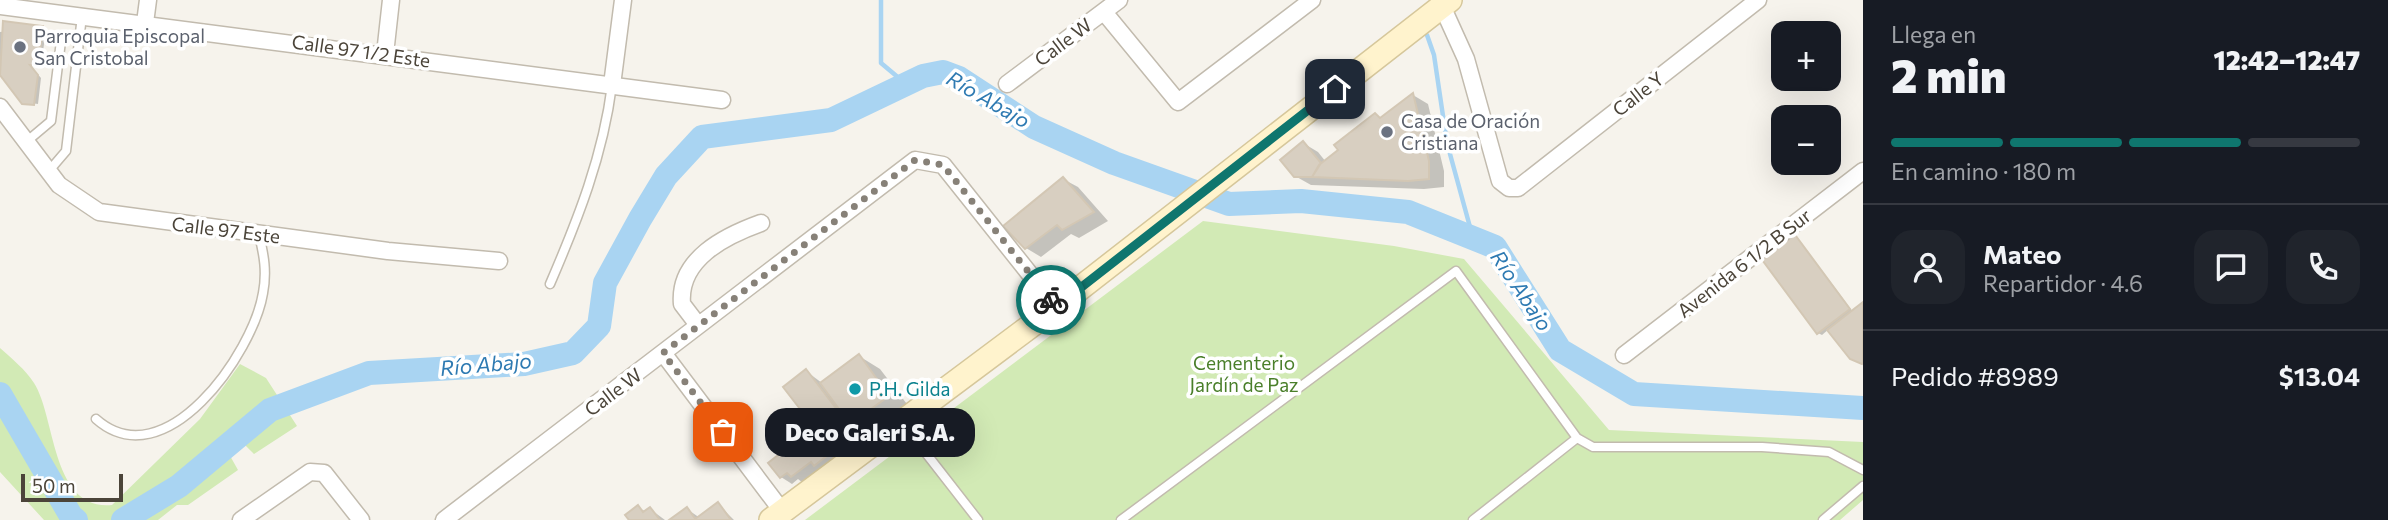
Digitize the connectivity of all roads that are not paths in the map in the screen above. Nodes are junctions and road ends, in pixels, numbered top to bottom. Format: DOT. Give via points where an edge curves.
graph roads {
  1 [pos="148,0"];
  2 [pos="391,0"];
  3 [pos="623,0"];
  4 [pos="1119,0"];
  5 [pos="1312,0"];
  6 [pos="1758,0"];
  7 [pos="1446,3"];
  8 [pos="0,6"];
  9 [pos="1104,12"];
  10 [pos="82,16"];
  11 [pos="145,23"];
  12 [pos="61,41"];
  13 [pos="385,54"];
  14 [pos="612,85"];
  15 [pos="1007,85"];
  16 [pos="722,100"];
  17 [pos="0,107"];
  18 [pos="26,142"];
  19 [pos="1863,170"];
  20 [pos="48,172"];
  21 [pos="761,223"];
  22 [pos="259,235"];
  23 [pos="499,261"];
  24 [pos="550,284"];
  25 [pos="1056,307"];
  26 [pos="698,325"];
  27 [pos="663,353"];
  28 [pos="1624,355"];
  29 [pos="96,419"];
  30 [pos="902,422"];
  31 [pos="1577,438"];
  32 [pos="1863,470"];
  33 [pos="1863,486"];
  34 [pos="777,516"];
  35 [pos="241,520"];
  36 [pos="361,520"];
  37 [pos="444,520"];
  38 [pos="978,520"];
  39 [pos="1121,520"];
  40 [pos="1473,520"];
  41 [pos="1823,520"];
  1 -- 11 [label="street"];
  2 -- 13 [label="street"];
  3 -- 14 [label="street"];
  4 -- 9 [label="street, Calle W"];
  5 -- 9 [label="street" via="1178,102"];
  6 -- 7 [label="street, Calle Y" via="1518,188 1500,181"];
  7 -- 25 [label="street"];
  8 -- 10 [label="street, Calle 97 1/2 Este"];
  9 -- 15 [label="street, Calle W"];
  10 -- 11 [label="street, Calle 97 1/2 Este"];
  10 -- 20 [label="lane" via="66,151"];
  11 -- 13 [label="street, Calle 97 1/2 Este"];
  12 -- 18 [label="lane" via="51,121"];
  13 -- 14 [label="street, Calle 97 1/2 Este"];
  14 -- 16 [label="street, Calle 97 1/2 Este"];
  14 -- 24 [label="lane" via="607,127 590,186"];
  17 -- 18 [label="street, Calle 97 Este"];
  18 -- 20 [label="street, Calle 97 Este"];
  19 -- 28 [label="street, Avenida 6 1/2 B Sur"];
  20 -- 22 [label="street, Calle 97 Este" via="99,212"];
  21 -- 26 [label="street" via="706,250 689,272 682,304"];
  22 -- 23 [label="street, Calle 97 Este"];
  22 -- 29 [label="lane" via="266,271 263,294 251,330 221,380 162,430 138,436 109,431"];
  25 -- 26 [label="street, Calle W" via="943,165 915,160"];
  25 -- 30 [label="street"];
  26 -- 27 [label="street, Calle W"];
  27 -- 34 [label="street"];
  27 -- 37 [label="street, Calle W"];
  30 -- 34 [label="street"];
  30 -- 38 [label="lane"];
  31 -- 32 [label="lane" via="1593,447 1762,447 1829,452"];
  31 -- 39 [label="lane" via="1455,271"];
  31 -- 40 [label="lane"];
  33 -- 41 [label="lane"];
  35 -- 36 [label="street" via="310,472 324,473"];
}
